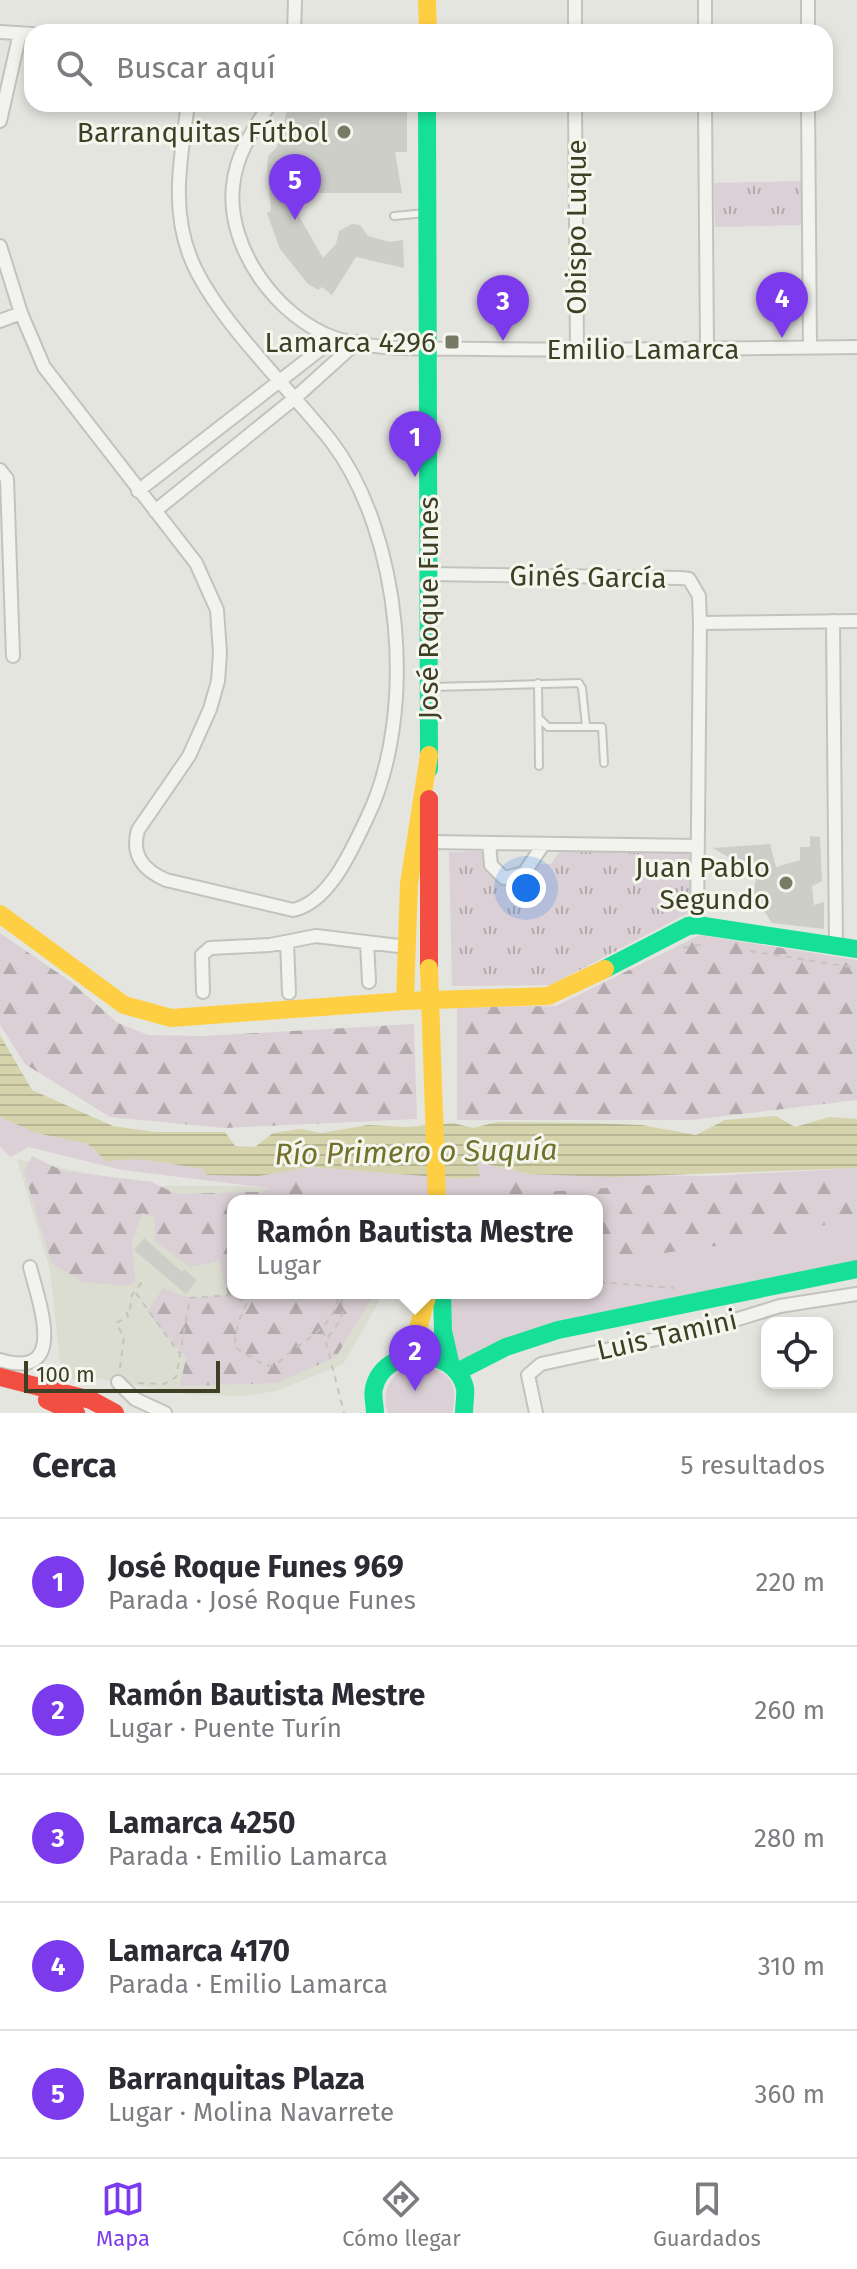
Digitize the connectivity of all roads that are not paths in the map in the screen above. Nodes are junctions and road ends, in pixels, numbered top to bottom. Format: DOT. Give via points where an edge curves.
graph roads {
  1 [pos="295,0"];
  2 [pos="427,0"];
  3 [pos="575,0"];
  4 [pos="705,0"];
  5 [pos="808,0"];
  6 [pos="294,24"];
  7 [pos="428,24"];
  8 [pos="575,24"];
  9 [pos="705,24"];
  10 [pos="808,24"];
  11 [pos="0,32"];
  12 [pos="24,34"];
  13 [pos="24,41"];
  14 [pos="187,112"];
  15 [pos="265,112"];
  16 [pos="427,112"];
  17 [pos="575,112"];
  18 [pos="705,112"];
  19 [pos="808,112"];
  20 [pos="0,121"];
  21 [pos="430,213"];
  22 [pos="394,216"];
  23 [pos="0,246"];
  24 [pos="21,313"];
  25 [pos="0,321"];
  26 [pos="335,338"];
  27 [pos="357,342"];
  28 [pos="810,347"];
  29 [pos="857,347"];
  30 [pos="429,348"];
  31 [pos="707,348"];
  32 [pos="577,350"];
  33 [pos="281,380"];
  34 [pos="295,398"];
  35 [pos="0,470"];
  36 [pos="138,491"];
  37 [pos="4,511"];
  38 [pos="155,511"];
  39 [pos="5,560"];
  40 [pos="428,574"];
  41 [pos="833,621"];
  42 [pos="857,621"];
  43 [pos="700,623"];
  44 [pos="13,656"];
  45 [pos="538,683"];
  46 [pos="428,687"];
  47 [pos="540,719"];
  48 [pos="586,726"];
  49 [pos="429,755"];
  50 [pos="604,763"];
  51 [pos="539,766"];
  52 [pos="429,842"];
  53 [pos="489,843"];
  54 [pos="543,845"];
  55 [pos="698,846"];
  56 [pos="0,914"];
  57 [pos="697,925"];
  58 [pos="287,942"];
  59 [pos="367,942"];
  60 [pos="407,947"];
  61 [pos="836,947"];
  62 [pos="857,949"];
  63 [pos="369,982"];
  64 [pos="203,992"];
  65 [pos="289,993"];
  66 [pos="405,1001"];
  67 [pos="437,1195"];
  68 [pos="30,1267"];
  69 [pos="857,1269"];
  70 [pos="857,1294"];
  71 [pos="426,1299"];
  72 [pos="442,1299"];
  73 [pos="411,1354"];
  74 [pos="0,1360"];
  75 [pos="454,1369"];
  76 [pos="0,1377"];
  77 [pos="118,1382"];
  78 [pos="0,1388"];
  79 [pos="373,1392"];
  80 [pos="76,1413"];
  81 [pos="115,1413"];
  82 [pos="165,1413"];
  83 [pos="358,1413"];
  84 [pos="375,1413"];
  85 [pos="464,1413"];
  86 [pos="536,1413"];
  1 -- 6 [label="street"];
  2 -- 7 [label="main road"];
  3 -- 8 [label="street"];
  4 -- 9 [label="street"];
  5 -- 10 [label="street"];
  11 -- 12 [label="street"];
  13 -- 20 [label="street"];
  14 -- 33 [label="street" via="178,202 185,243 215,302"];
  15 -- 26 [label="street" via="237,165 232,201 239,235 256,271 280,301"];
  16 -- 21 [label="main road, José Roque Funes"];
  17 -- 32 [label="street, Obispo Luque"];
  18 -- 31 [label="street"];
  19 -- 28 [label="street"];
  21 -- 22 [label="lane"];
  21 -- 30 [label="main road, José Roque Funes"];
  23 -- 24 [label="street"];
  24 -- 25 [label="street"];
  24 -- 36 [label="street" via="44,367"];
  26 -- 27 [label="street, Emilio Lamarca"];
  26 -- 33 [label="street"];
  27 -- 30 [label="street, Emilio Lamarca"];
  27 -- 34 [label="street"];
  28 -- 29 [label="street, Emilio Lamarca"];
  28 -- 31 [label="street, Emilio Lamarca"];
  30 -- 32 [label="street, Emilio Lamarca"];
  30 -- 40 [label="main road, José Roque Funes"];
  31 -- 32 [label="street, Emilio Lamarca"];
  33 -- 34 [label="street"];
  33 -- 36 [label="street"];
  34 -- 38 [label="street"];
  34 -- 38 [label="street" via="342,457 367,502 388,575 395,665 379,788 350,851 303,908 166,880 147,871 136,851 138,830 200,736 218,681 220,653 217,610 205,578"];
  35 -- 37 [label="street" via="7,479"];
  36 -- 38 [label="street"];
  37 -- 39 [label="street"];
  39 -- 44 [label="street"];
  40 -- 43 [label="street, Ginés García" via="689,579 699,596"];
  40 -- 46 [label="main road, José Roque Funes"];
  41 -- 42 [label="street"];
  41 -- 43 [label="street"];
  41 -- 61 [label="street"];
  43 -- 55 [label="street"];
  45 -- 46 [label="lane"];
  45 -- 47 [label="lane"];
  45 -- 48 [label="lane" via="579,683"];
  46 -- 49 [label="main road, José Roque Funes"];
  47 -- 48 [label="lane" via="548,727"];
  47 -- 51 [label="lane"];
  48 -- 50 [label="lane" via="602,727"];
  49 -- 52 [label="main road, José Roque Funes"];
  49 -- 60 [label="main road" via="409,884"];
  52 -- 53 [label="street"];
  52 -- 67 [label="main road, José Roque Funes, bridge"];
  53 -- 54 [label="street"];
  53 -- 54 [label="street" via="491,865 504,878 524,873"];
  54 -- 55 [label="street"];
  55 -- 57 [label="street"];
  56 -- 66 [label="main road" via="84,979 150,1015 171,1018"];
  57 -- 61 [label="main road"];
  57 -- 66 [label="main road" via="560,993"];
  58 -- 59 [label="street" via="316,936"];
  58 -- 64 [label="street" via="204,951"];
  58 -- 65 [label="street"];
  59 -- 60 [label="street"];
  59 -- 63 [label="street"];
  60 -- 66 [label="main road"];
  61 -- 62 [label="main road"];
  68 -- 74 [label="street" via="44,1344 30,1364"];
  69 -- 75 [label="main road" via="602,1319 527,1338"];
  70 -- 86 [label="street, Luis Tamini" via="809,1299 712,1327 541,1364 528,1375"];
  71 -- 73 [label="main road"];
  72 -- 75 [label="main road" via="443,1331"];
  73 -- 75 [label="main road" via="437,1356"];
  73 -- 79 [label="main road" via="382,1371"];
  75 -- 85 [label="main road" via="466,1394"];
  76 -- 81 [label="main road" via="91,1400"];
  77 -- 82 [label="street" via="135,1399"];
  78 -- 80 [label="main road"];
  79 -- 83 [label="main road"];
  79 -- 84 [label="main road"];
}
